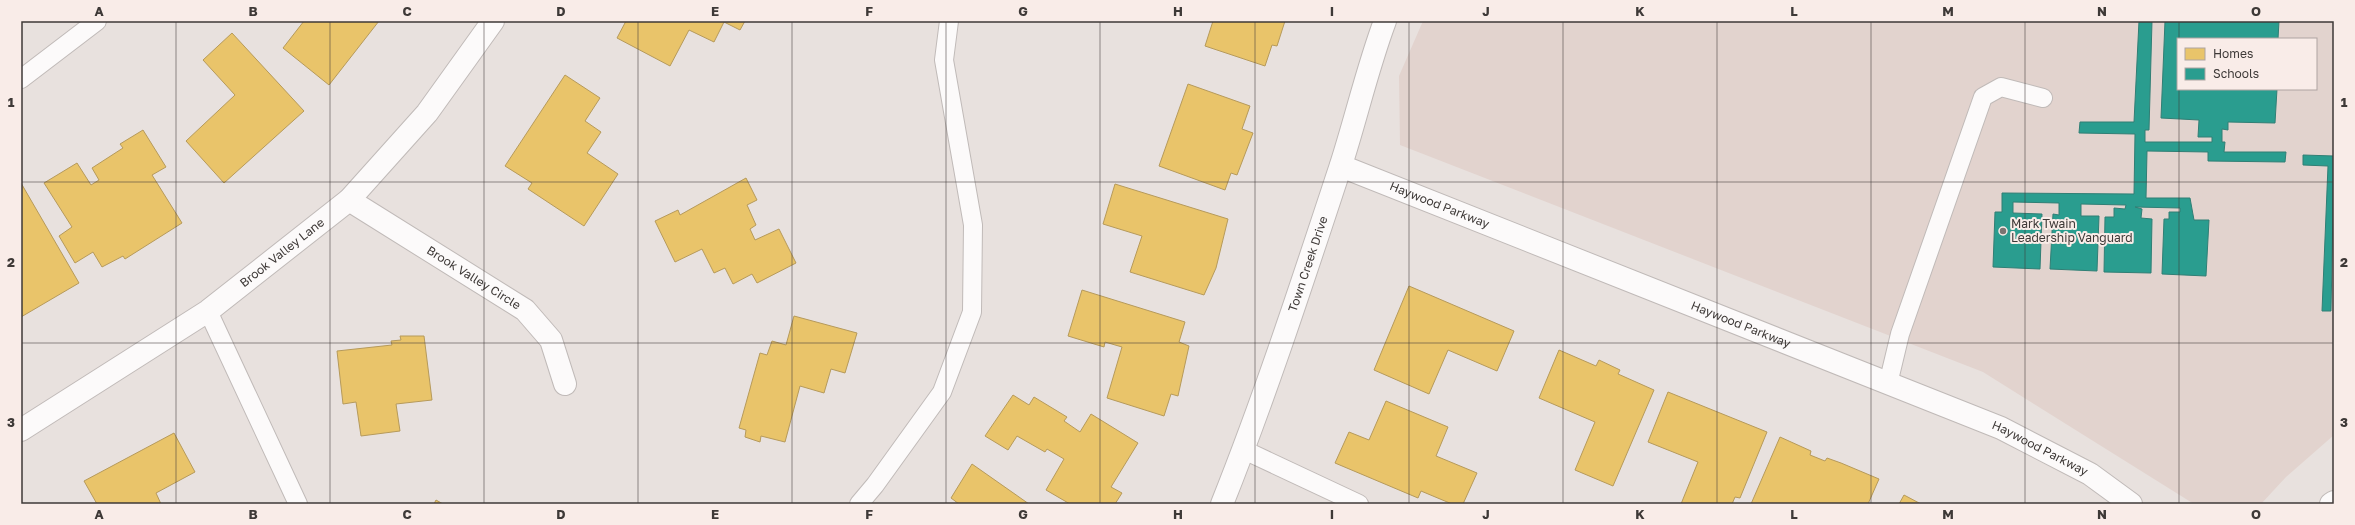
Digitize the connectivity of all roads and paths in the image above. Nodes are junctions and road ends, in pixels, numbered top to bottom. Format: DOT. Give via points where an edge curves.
graph roads {
  1 [pos="97,21"];
  2 [pos="493,21"];
  3 [pos="949,21"];
  4 [pos="1385,21"];
  5 [pos="21,80"];
  6 [pos="2043,98"];
  7 [pos="1341,166"];
  8 [pos="349,200"];
  9 [pos="208,311"];
  10 [pos="565,384"];
  11 [pos="1888,384"];
  12 [pos="21,430"];
  13 [pos="1244,450"];
  14 [pos="2334,502"];
  15 [pos="298,504"];
  16 [pos="859,504"];
  17 [pos="1222,504"];
  18 [pos="1359,504"];
  19 [pos="2131,504"];
  20 [pos="2331,504"];
  1 -- 5 [label="lane"];
  2 -- 8 [label="street, Brook Valley Lane" via="427,113"];
  3 -- 16 [label="lane" via="944,60 973,225 972,312 942,392"];
  4 -- 7 [label="street, Town Creek Drive" via="1370,61"];
  6 -- 11 [label="lane" via="2001,87 1983,97 1900,334"];
  7 -- 11 [label="street, Haywood Parkway"];
  7 -- 13 [label="street, Town Creek Drive"];
  8 -- 9 [label="street, Brook Valley Lane"];
  8 -- 10 [label="street, Brook Valley Circle" via="526,310 551,340"];
  9 -- 12 [label="street, Brook Valley Lane"];
  9 -- 15 [label="lane"];
  11 -- 19 [label="street, Haywood Parkway" via="2001,428 2090,474"];
  13 -- 17 [label="street, Town Creek Drive"];
  13 -- 18 [label="lane"];
  14 -- 20 [label="street"];
}
